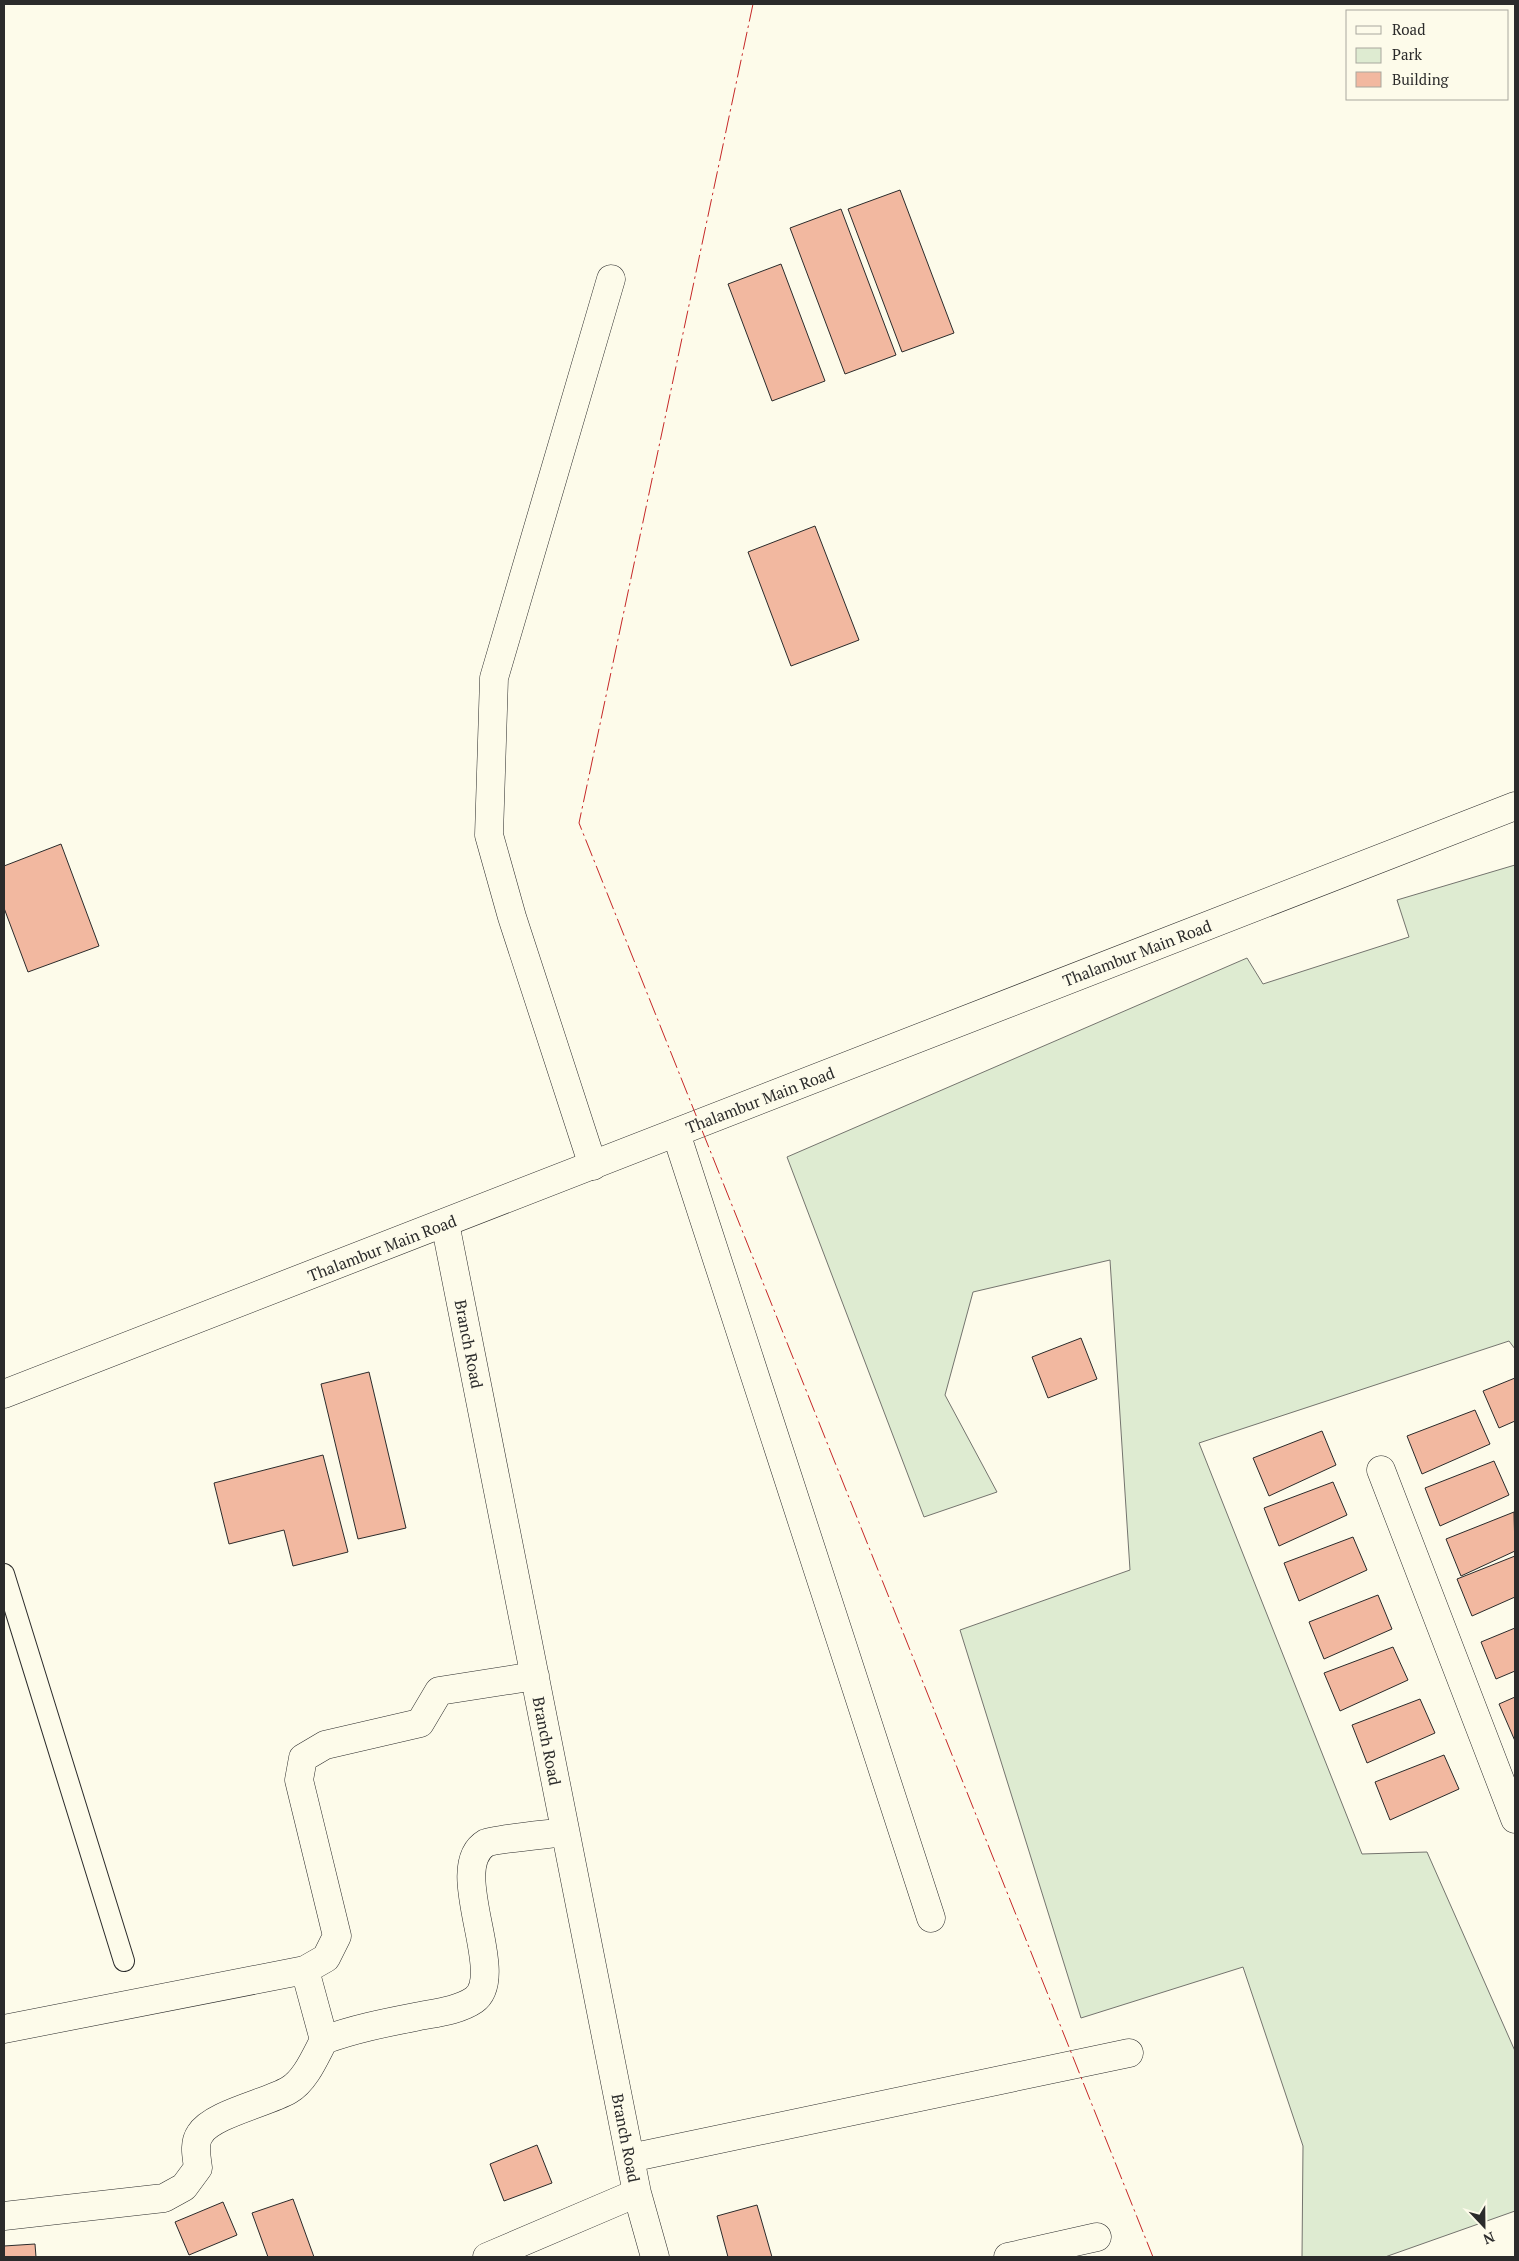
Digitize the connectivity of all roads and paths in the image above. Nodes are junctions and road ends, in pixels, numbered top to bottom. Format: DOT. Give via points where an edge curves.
graph roads {
  1 [pos="611,280"];
  2 [pos="1515,806"];
  3 [pos="676,1133"];
  4 [pos="593,1166"];
  5 [pos="445,1223"];
  6 [pos="4,1394"];
  7 [pos="1381,1470"];
  8 [pos="4,1574"];
  9 [pos="535,1676"];
  10 [pos="1515,1820"];
  11 [pos="565,1832"];
  12 [pos="931,1918"];
  13 [pos="124,1961"];
  14 [pos="305,1970"];
  15 [pos="4,2029"];
  16 [pos="324,2040"];
  17 [pos="1129,2053"];
  18 [pos="630,2158"];
  19 [pos="637,2193"];
  20 [pos="4,2216"];
  21 [pos="1097,2237"];
  22 [pos="487,2257"];
  23 [pos="656,2257"];
  24 [pos="1008,2257"];
  1 -- 4 [label="street" via="494,678 489,835 512,917"];
  2 -- 3 [label="street, Thalambur Main Road"];
  3 -- 4 [label="street, Thalambur Main Road"];
  3 -- 12 [label="street"];
  4 -- 5 [label="street, Thalambur Main Road"];
  5 -- 6 [label="street, Thalambur Main Road"];
  5 -- 9 [label="street, Branch Road"];
  7 -- 10 [label="street"];
  8 -- 13 [label="lane"];
  9 -- 11 [label="street, Branch Road"];
  9 -- 14 [label="street" via="440,1691 420,1723 325,1745 303,1758 299,1780 337,1936 326,1958"];
  11 -- 16 [label="street" via="487,1843 474,1856 471,1876 486,1980 475,2000 451,2009 352,2030"];
  11 -- 18 [label="street, Branch Road"];
  14 -- 15 [label="street"];
  14 -- 16 [label="street"];
  16 -- 20 [label="street" via="310,2067 290,2090 211,2123 199,2135 196,2146 198,2168 184,2187 164,2198"];
  17 -- 18 [label="street"];
  18 -- 19 [label="street, Branch Road"];
  19 -- 22 [label="street"];
  19 -- 23 [label="street, Branch Road"];
  21 -- 24 [label="street"];
}
